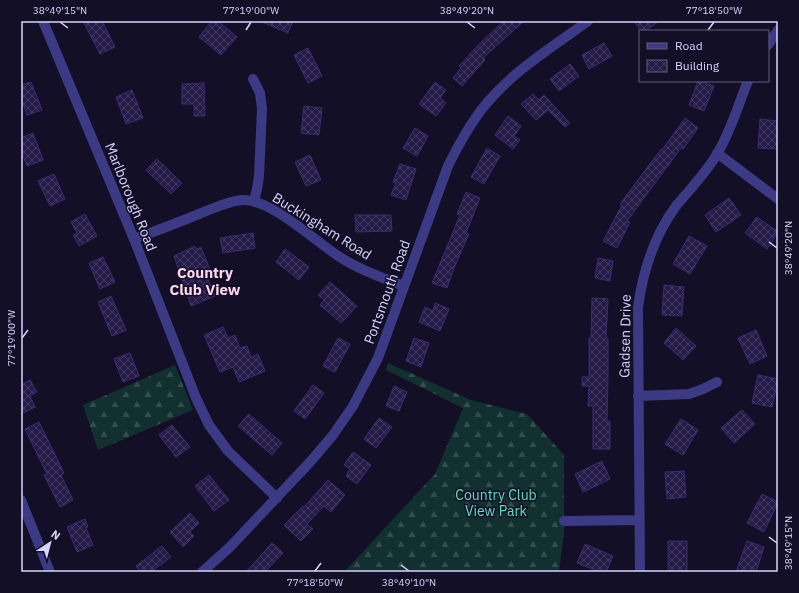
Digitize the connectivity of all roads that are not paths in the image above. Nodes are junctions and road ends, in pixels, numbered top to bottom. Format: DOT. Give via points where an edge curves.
graph roads {
  1 [pos="43,21"];
  2 [pos="588,21"];
  3 [pos="778,30"];
  4 [pos="769,44"];
  5 [pos="253,79"];
  6 [pos="748,82"];
  7 [pos="718,154"];
  8 [pos="778,199"];
  9 [pos="254,201"];
  10 [pos="134,239"];
  11 [pos="404,286"];
  12 [pos="717,382"];
  13 [pos="638,396"];
  14 [pos="277,498"];
  15 [pos="21,500"];
  16 [pos="23,512"];
  17 [pos="639,520"];
  18 [pos="564,521"];
  19 [pos="50,572"];
  20 [pos="202,572"];
  21 [pos="640,572"];
  1 -- 10 [label="street, Marlborough Road"];
  2 -- 11 [label="street, Portsmouth Road" via="524,67 482,108 448,166"];
  3 -- 4 [label="street"];
  5 -- 9 [label="street" via="260,93 262,109 259,176"];
  6 -- 7 [label="street, Gadsen Drive"];
  7 -- 8 [label="street"];
  7 -- 13 [label="street, Gadsen Drive" via="667,219 646,264 638,307"];
  9 -- 10 [label="street, Buckingham Road" via="242,200 215,208"];
  9 -- 11 [label="street, Buckingham Road" via="286,217 344,260"];
  10 -- 14 [label="street, Marlborough Road" via="209,425 228,451"];
  11 -- 14 [label="street, Portsmouth Road" via="378,358 353,406 333,435"];
  12 -- 13 [label="street" via="689,394"];
  13 -- 17 [label="street, Gadsen Drive"];
  14 -- 20 [label="street, Portsmouth Road"];
  15 -- 16 [label="street"];
  16 -- 19 [label="street"];
  17 -- 18 [label="street"];
  17 -- 21 [label="street, Gadsen Drive"];
}
